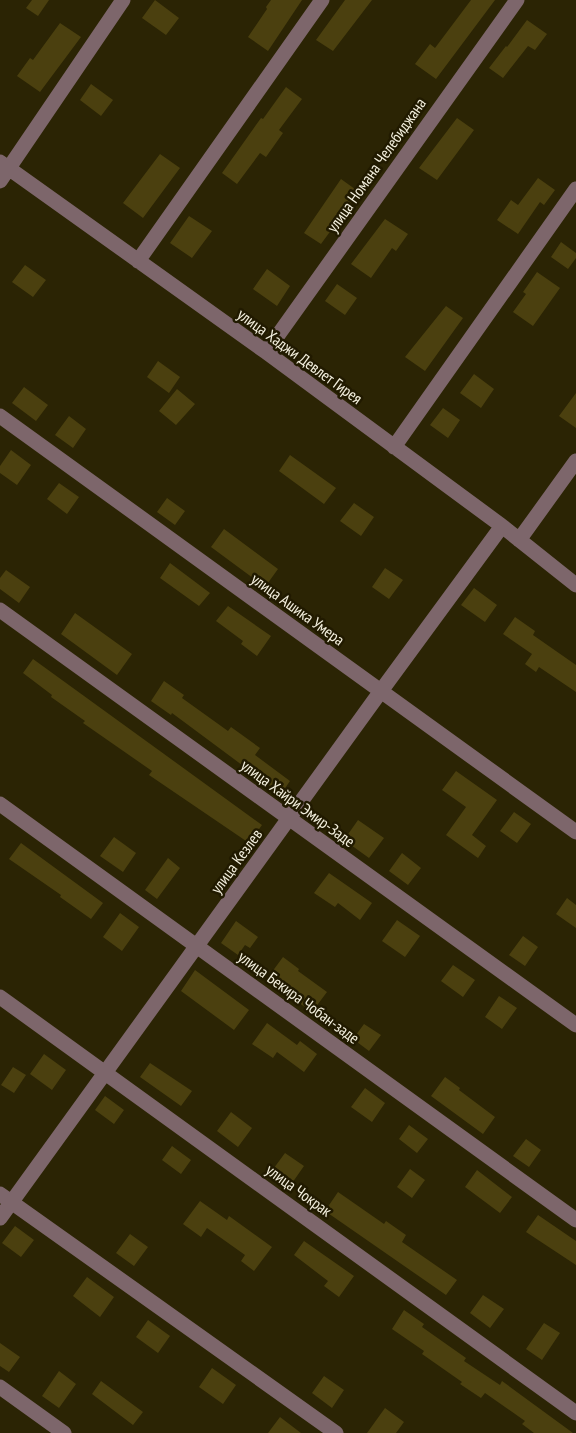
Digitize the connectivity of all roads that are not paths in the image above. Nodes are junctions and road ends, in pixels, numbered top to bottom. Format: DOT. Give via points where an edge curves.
graph roads {
  1 [pos="123,0"];
  2 [pos="322,0"];
  3 [pos="517,0"];
  4 [pos="5,165"];
  5 [pos="0,181"];
  6 [pos="576,189"];
  7 [pos="138,261"];
  8 [pos="266,352"];
  9 [pos="0,416"];
  10 [pos="394,447"];
  11 [pos="576,461"];
  12 [pos="502,526"];
  13 [pos="519,540"];
  14 [pos="576,585"];
  15 [pos="0,610"];
  16 [pos="381,691"];
  17 [pos="0,804"];
  18 [pos="288,819"];
  19 [pos="576,832"];
  20 [pos="197,946"];
  21 [pos="0,997"];
  22 [pos="576,1025"];
  23 [pos="105,1072"];
  24 [pos="6,1198"];
  25 [pos="0,1218"];
  26 [pos="576,1220"];
  27 [pos="0,1387"];
  28 [pos="576,1413"];
  29 [pos="64,1433"];
  30 [pos="336,1433"];
  1 -- 4 [label="street"];
  2 -- 7 [label="street"];
  3 -- 8 [label="street, улица Номана Челебиджана"];
  4 -- 5 [label="street"];
  4 -- 7 [label="street, улица Хаджи Девлет Гирея"];
  6 -- 10 [label="street"];
  7 -- 8 [label="street, улица Хаджи Девлет Гирея"];
  8 -- 10 [label="street, улица Хаджи Девлет Гирея"];
  9 -- 16 [label="street, улица Ашика Умера"];
  10 -- 12 [label="street, улица Хаджи Девлет Гирея"];
  11 -- 13 [label="street"];
  12 -- 13 [label="street, улица Хаджи Девлет Гирея"];
  12 -- 16 [label="street, улица Кезлев"];
  13 -- 14 [label="street, улица Хаджи Девлет Гирея"];
  15 -- 18 [label="street, улица Хайри Эмир-Заде"];
  16 -- 18 [label="street, улица Кезлев"];
  16 -- 19 [label="street, улица Ашика Умера"];
  17 -- 20 [label="street, улица Бекира Чобан-заде"];
  18 -- 20 [label="street, улица Кезлев"];
  18 -- 22 [label="street, улица Хайри Эмир-Заде"];
  20 -- 23 [label="street, улица Кезлев"];
  20 -- 26 [label="street, улица Бекира Чобан-заде"];
  21 -- 23 [label="street, улица Чокрак"];
  23 -- 24 [label="street, улица Кезлев"];
  23 -- 28 [label="street, улица Чокрак"];
  24 -- 25 [label="street, улица Кезлев"];
  24 -- 30 [label="street"];
  27 -- 29 [label="street"];
}
